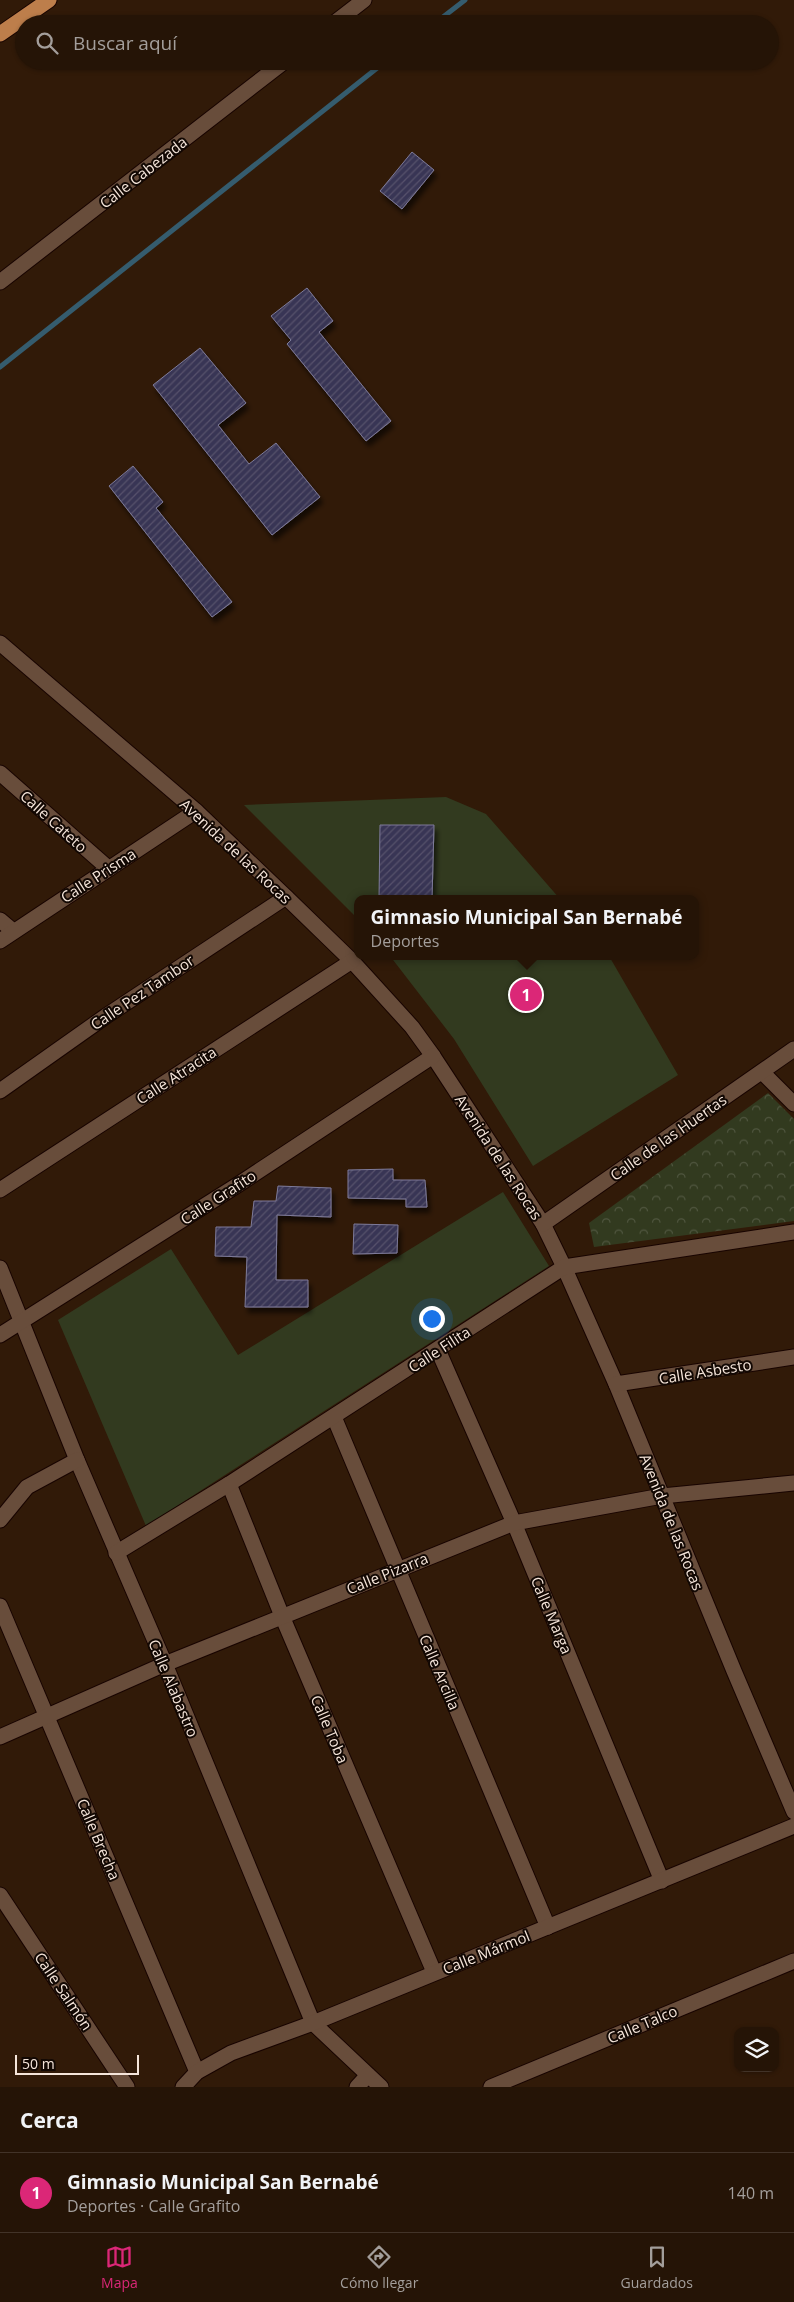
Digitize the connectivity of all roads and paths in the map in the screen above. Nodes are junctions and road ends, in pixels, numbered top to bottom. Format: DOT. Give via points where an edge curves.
graph roads {
  1 [pos="49,0"];
  2 [pos="364,0"];
  3 [pos="27,15"];
  4 [pos="345,15"];
  5 [pos="15,24"];
  6 [pos="0,34"];
  7 [pos="273,70"];
  8 [pos="0,282"];
  9 [pos="0,644"];
  10 [pos="0,773"];
  11 [pos="196,812"];
  12 [pos="108,868"];
  13 [pos="286,897"];
  14 [pos="0,920"];
  15 [pos="13,931"];
  16 [pos="0,940"];
  17 [pos="352,961"];
  18 [pos="794,1050"];
  19 [pos="433,1056"];
  20 [pos="762,1072"];
  21 [pos="0,1091"];
  22 [pos="794,1104"];
  23 [pos="0,1190"];
  24 [pos="542,1224"];
  25 [pos="794,1232"];
  26 [pos="564,1267"];
  27 [pos="0,1268"];
  28 [pos="21,1322"];
  29 [pos="0,1335"];
  30 [pos="438,1350"];
  31 [pos="794,1357"];
  32 [pos="616,1384"];
  33 [pos="334,1416"];
  34 [pos="77,1460"];
  35 [pos="229,1484"];
  36 [pos="794,1484"];
  37 [pos="662,1496"];
  38 [pos="0,1520"];
  39 [pos="514,1523"];
  40 [pos="116,1552"];
  41 [pos="396,1569"];
  42 [pos="0,1606"];
  43 [pos="282,1616"];
  44 [pos="165,1664"];
  45 [pos="47,1714"];
  46 [pos="0,1736"];
  47 [pos="794,1812"];
  48 [pos="794,1826"];
  49 [pos="662,1881"];
  50 [pos="0,1895"];
  51 [pos="548,1927"];
  52 [pos="794,1961"];
  53 [pos="434,1972"];
  54 [pos="313,2023"];
  55 [pos="197,2072"];
  56 [pos="368,2075"];
  57 [pos="127,2087"];
  58 [pos="184,2087"];
  59 [pos="356,2087"];
  60 [pos="381,2087"];
  61 [pos="491,2087"];
  1 -- 3 [label="main road"];
  2 -- 4 [label="street"];
  5 -- 6 [label="main road"];
  7 -- 8 [label="street, Calle Cabezada"];
  9 -- 11 [label="street, Avenida de las Rocas"];
  10 -- 12 [label="street, Calle Cateto"];
  11 -- 12 [label="street, Calle Prisma"];
  11 -- 13 [label="street, Avenida de las Rocas"];
  12 -- 15 [label="street, Calle Prisma"];
  13 -- 17 [label="street, Avenida de las Rocas"];
  13 -- 21 [label="street, Calle Pez Tambor" via="106,1016"];
  14 -- 15 [label="street"];
  15 -- 16 [label="street, Calle Prisma"];
  17 -- 19 [label="street, Avenida de las Rocas" via="412,1027"];
  17 -- 23 [label="street, Calle Atracita"];
  18 -- 20 [label="street, Calle de las Huertas"];
  19 -- 24 [label="street, Avenida de las Rocas"];
  19 -- 28 [label="street, Calle Grafito"];
  20 -- 22 [label="street"];
  20 -- 24 [label="street, Calle de las Huertas"];
  24 -- 26 [label="street, Avenida de las Rocas"];
  25 -- 26 [label="street, Calle Filita"];
  26 -- 30 [label="street, Calle Filita"];
  26 -- 32 [label="street, Avenida de las Rocas"];
  27 -- 28 [label="street, Calle Alabastro"];
  28 -- 29 [label="street, Calle Grafito"];
  28 -- 34 [label="street, Calle Alabastro"];
  30 -- 33 [label="street, Calle Filita"];
  30 -- 39 [label="street, Calle Marga"];
  31 -- 32 [label="street, Calle Asbesto"];
  32 -- 37 [label="street, Avenida de las Rocas"];
  33 -- 35 [label="street, Calle Filita"];
  33 -- 41 [label="street, Calle Arcilla"];
  34 -- 38 [label="street" via="27,1487"];
  34 -- 40 [label="street, Calle Alabastro"];
  35 -- 40 [label="street, Calle Filita"];
  35 -- 43 [label="street, Calle Toba"];
  36 -- 37 [label="street, Calle Pizarra"];
  37 -- 39 [label="street, Calle Pizarra"];
  37 -- 47 [label="street, Avenida de las Rocas"];
  39 -- 41 [label="street, Calle Pizarra"];
  39 -- 49 [label="street, Calle Marga"];
  40 -- 44 [label="street, Calle Alabastro"];
  41 -- 43 [label="street, Calle Pizarra"];
  41 -- 51 [label="street, Calle Arcilla"];
  42 -- 45 [label="street, Calle Brecha"];
  43 -- 44 [label="street, Calle Pizarra"];
  43 -- 53 [label="street, Calle Toba"];
  44 -- 45 [label="street, Calle Pizarra"];
  44 -- 54 [label="street, Calle Alabastro"];
  45 -- 46 [label="street, Calle Pizarra"];
  45 -- 55 [label="street, Calle Brecha"];
  48 -- 49 [label="street, Calle Mármol"];
  49 -- 51 [label="street, Calle Mármol"];
  50 -- 57 [label="street, Calle Salmón"];
  51 -- 53 [label="street, Calle Mármol"];
  52 -- 61 [label="street, Calle Talco"];
  53 -- 54 [label="street, Calle Mármol"];
  54 -- 55 [label="street, Calle Mármol" via="231,2053"];
  54 -- 56 [label="street, Calle Alabastro"];
  55 -- 58 [label="street, Calle Mármol"];
  56 -- 59 [label="street"];
  56 -- 60 [label="street, Calle Alabastro"];
}
